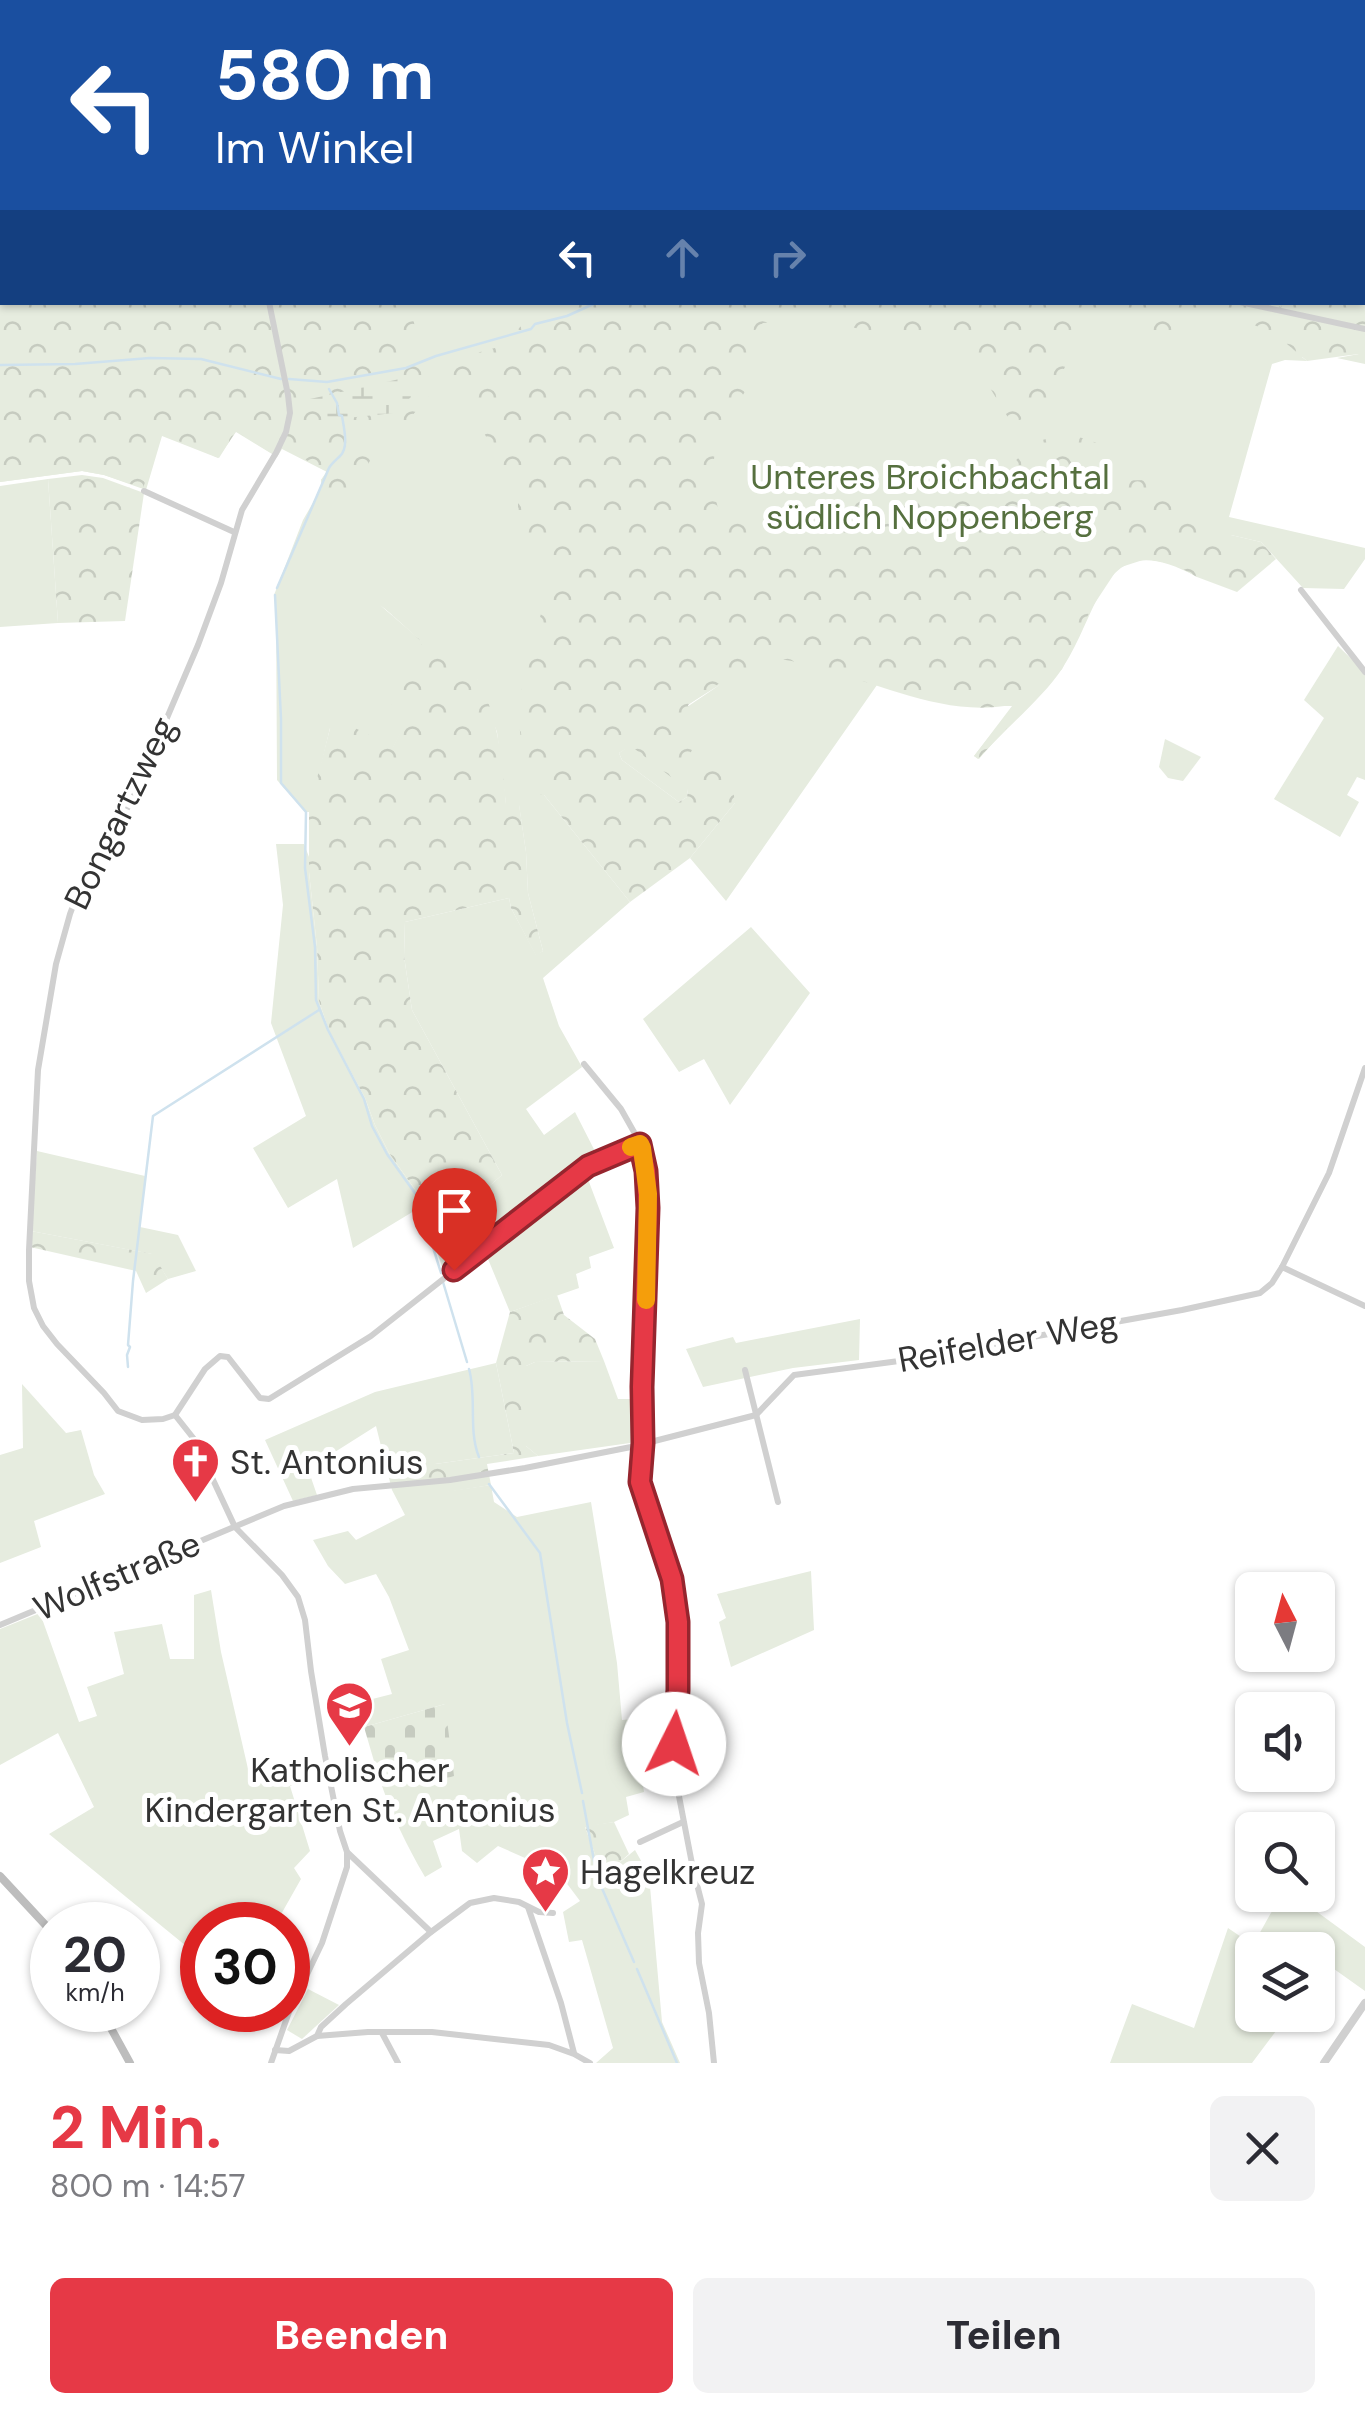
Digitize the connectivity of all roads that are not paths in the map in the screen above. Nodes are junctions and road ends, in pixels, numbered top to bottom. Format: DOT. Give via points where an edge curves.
graph roads {
  1 [pos="269,305"];
  2 [pos="1254,305"];
  3 [pos="1365,329"];
  4 [pos="144,491"];
  5 [pos="234,532"];
  6 [pos="1300,590"];
  7 [pos="1365,672"];
  8 [pos="584,1064"];
  9 [pos="1365,1068"];
  10 [pos="640,1144"];
  11 [pos="1282,1267"];
  12 [pos="1365,1306"];
  13 [pos="745,1370"];
  14 [pos="175,1415"];
  15 [pos="756,1415"];
  16 [pos="643,1443"];
  17 [pos="778,1502"];
  18 [pos="235,1527"];
  19 [pos="0,1625"];
  20 [pos="683,1822"];
  21 [pos="640,1842"];
  22 [pos="347,1852"];
  23 [pos="0,1876"];
  24 [pos="30,1906"];
  25 [pos="528,1906"];
  26 [pos="553,1913"];
  27 [pos="430,1932"];
  28 [pos="1365,2003"];
  29 [pos="113,2032"];
  30 [pos="381,2032"];
  31 [pos="317,2036"];
  32 [pos="275,2050"];
  33 [pos="574,2054"];
  34 [pos="130,2063"];
  35 [pos="271,2063"];
  36 [pos="398,2063"];
  37 [pos="590,2063"];
  38 [pos="714,2063"];
  39 [pos="1324,2063"];
  1 -- 5 [label="street, Bongartzweg" via="290,413"];
  2 -- 3 [label="street"];
  4 -- 5 [label="street"];
  5 -- 14 [label="street, Bongartzweg" via="198,646 132,800 70,914 38,1070 28,1281 34,1308 118,1411 142,1420"];
  6 -- 7 [label="street"];
  8 -- 10 [label="street"];
  9 -- 11 [label="street" via="1335,1160"];
  10 -- 14 [label="street" via="588,1166 372,1336 269,1399 260,1398 224,1355 205,1369"];
  10 -- 16 [label="street" via="648,1208"];
  11 -- 12 [label="street"];
  11 -- 15 [label="street, Reifelder Weg" via="1260,1292 1182,1310 794,1375"];
  13 -- 15 [label="street"];
  14 -- 18 [label="street" via="194,1438"];
  15 -- 16 [label="street"];
  15 -- 17 [label="street"];
  16 -- 18 [label="street, Wolfstraße" via="450,1480 352,1489"];
  16 -- 20 [label="street" via="640,1482 672,1579 678,1622 673,1766"];
  18 -- 19 [label="street, Wolfstraße"];
  18 -- 22 [label="street" via="298,1598"];
  20 -- 21 [label="street"];
  20 -- 38 [label="street" via="702,1904 699,1963"];
  22 -- 27 [label="street"];
  22 -- 32 [label="street" via="322,1943"];
  23 -- 24 [label="main road"];
  25 -- 26 [label="street"];
  25 -- 27 [label="street" via="480,1899"];
  25 -- 33 [label="street"];
  27 -- 31 [label="street"];
  28 -- 39 [label="street"];
  29 -- 34 [label="main road"];
  30 -- 31 [label="street"];
  30 -- 33 [label="street" via="548,2045"];
  30 -- 36 [label="street"];
  31 -- 32 [label="street" via="288,2051"];
  32 -- 35 [label="street"];
  33 -- 37 [label="street"];
}
